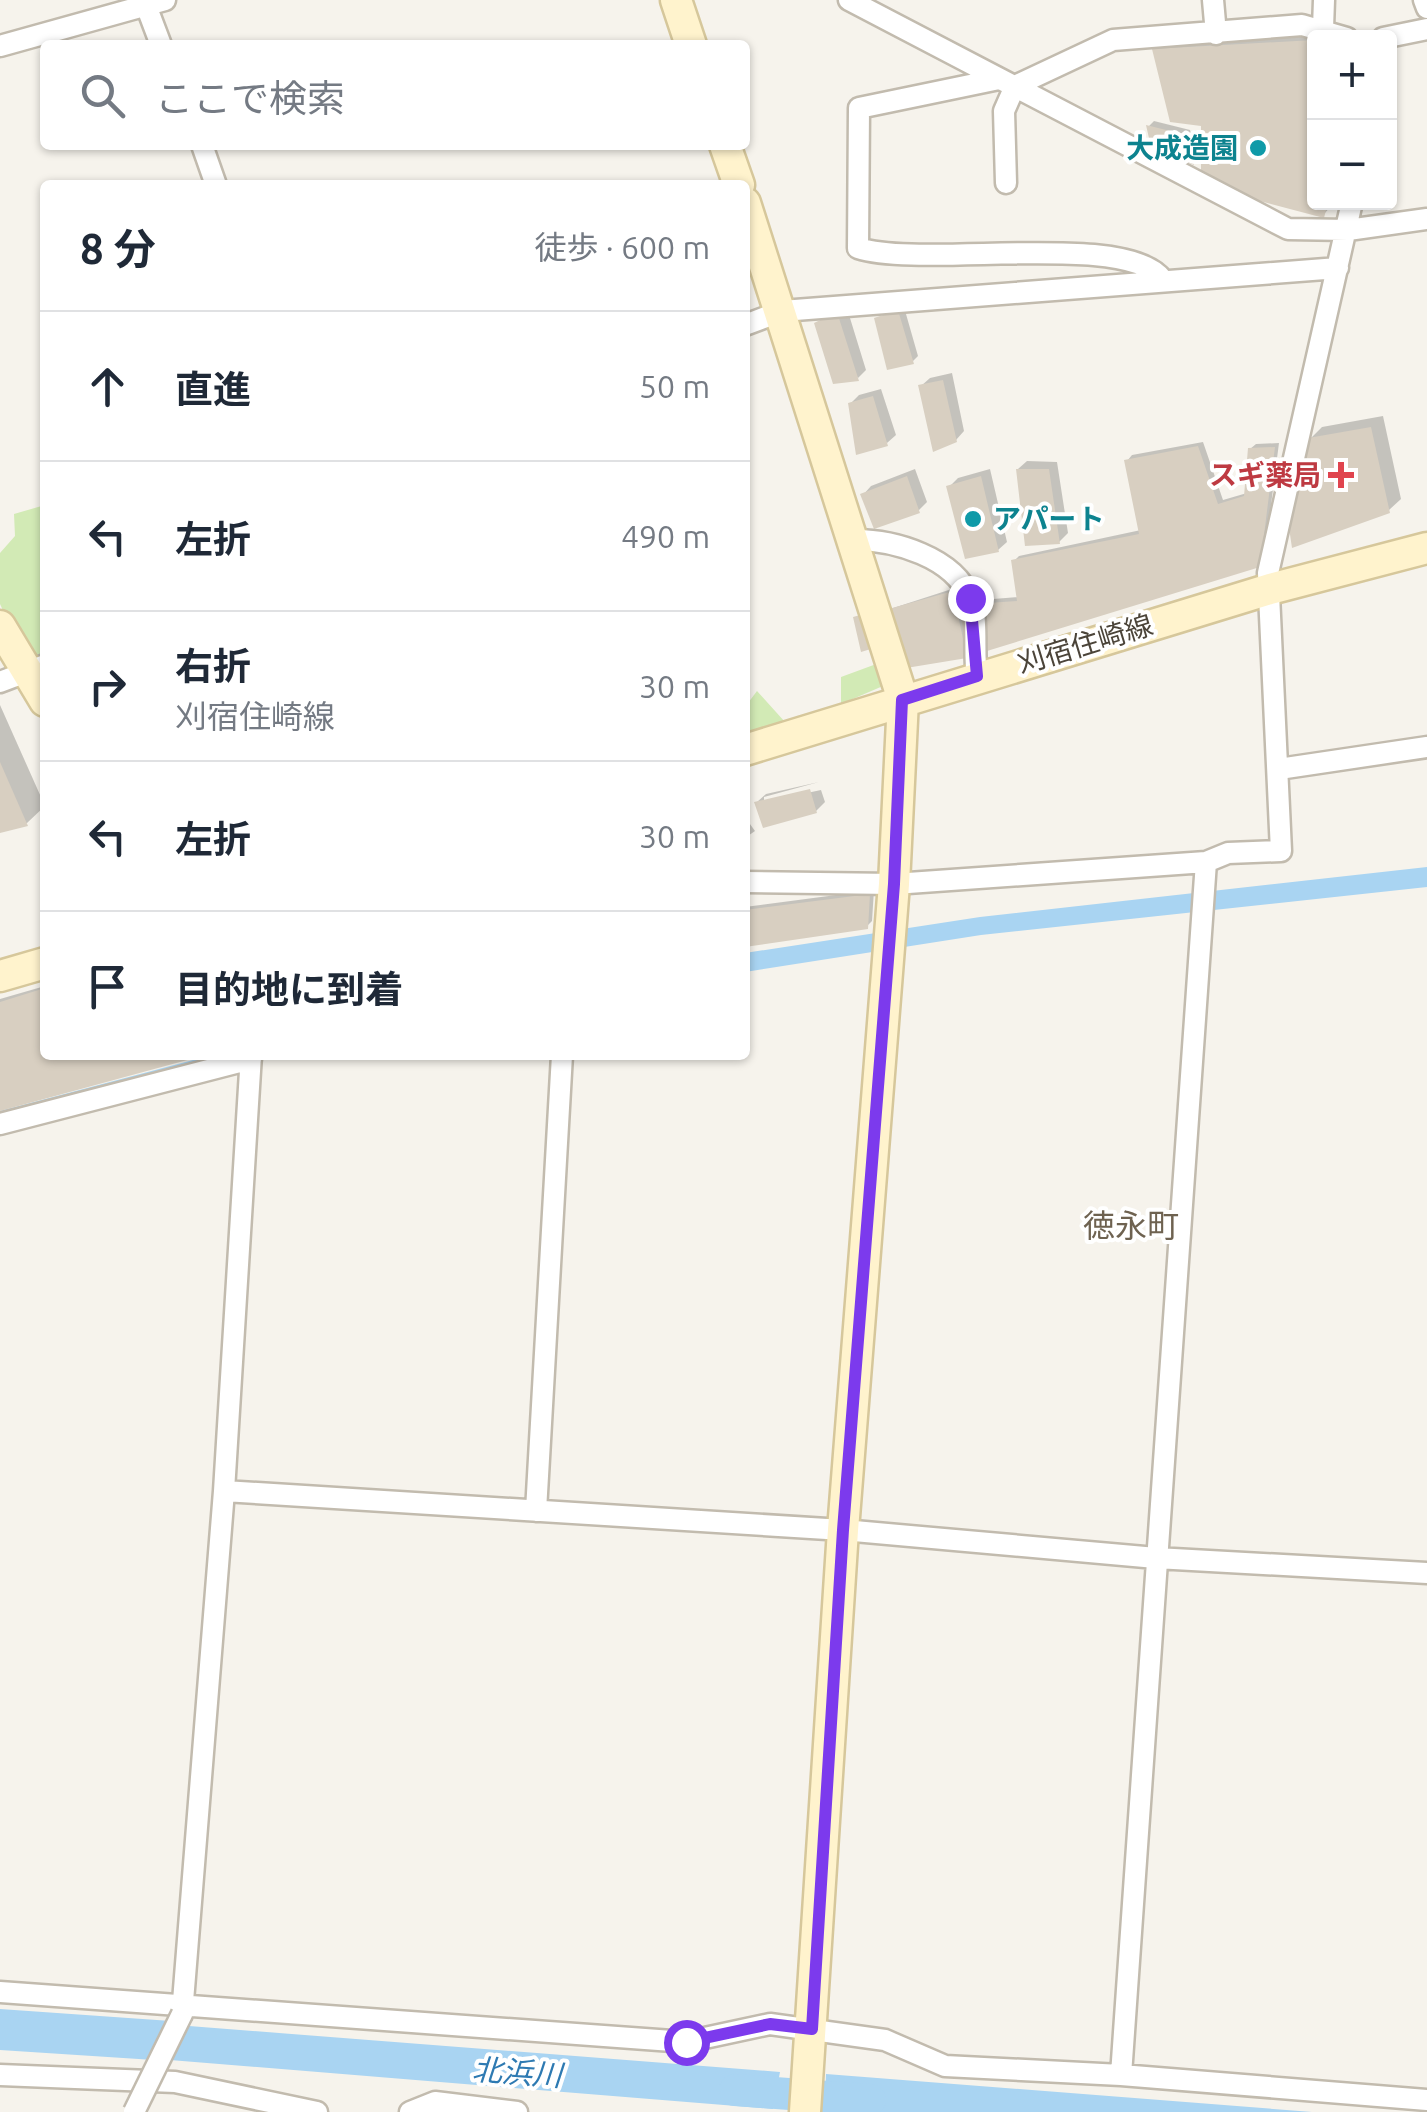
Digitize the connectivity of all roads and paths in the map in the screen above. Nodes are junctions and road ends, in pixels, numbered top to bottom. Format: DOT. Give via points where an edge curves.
graph roads {
  1 [pos="676,0"];
  2 [pos="849,0"];
  3 [pos="1213,0"];
  4 [pos="1324,0"];
  5 [pos="1424,0"];
  6 [pos="151,2"];
  7 [pos="1427,8"];
  8 [pos="1323,28"];
  9 [pos="1427,29"];
  10 [pos="1328,30"];
  11 [pos="1216,34"];
  12 [pos="1397,35"];
  13 [pos="161,40"];
  14 [pos="689,40"];
  15 [pos="0,46"];
  16 [pos="1007,82"];
  17 [pos="204,150"];
  18 [pos="727,150"];
  19 [pos="214,180"];
  20 [pos="737,180"];
  21 [pos="1006,183"];
  22 [pos="1351,210"];
  23 [pos="750,218"];
  24 [pos="1427,219"];
  25 [pos="1348,230"];
  26 [pos="1338,268"];
  27 [pos="1163,280"];
  28 [pos="782,311"];
  29 [pos="750,323"];
  30 [pos="855,540"];
  31 [pos="1427,548"];
  32 [pos="1270,589"];
  33 [pos="0,626"];
  34 [pos="24,674"];
  35 [pos="977,676"];
  36 [pos="40,695"];
  37 [pos="902,700"];
  38 [pos="1427,746"];
  39 [pos="750,748"];
  40 [pos="1279,769"];
  41 [pos="1206,862"];
  42 [pos="750,882"];
  43 [pos="894,884"];
  44 [pos="40,964"];
  45 [pos="0,976"];
  46 [pos="240,1060"];
  47 [pos="251,1060"];
  48 [pos="562,1060"];
  49 [pos="0,1124"];
  50 [pos="224,1491"];
  51 [pos="536,1511"];
  52 [pos="843,1530"];
  53 [pos="1156,1558"];
  54 [pos="1427,1573"];
  55 [pos="0,1992"];
  56 [pos="184,2010"];
  57 [pos="811,2037"];
  58 [pos="0,2075"];
  59 [pos="1122,2075"];
  60 [pos="1427,2100"];
  61 [pos="134,2112"];
  62 [pos="318,2112"];
  63 [pos="410,2112"];
  64 [pos="517,2112"];
  65 [pos="805,2112"];
  1 -- 14 [label="street"];
  2 -- 16 [label="street"];
  3 -- 11 [label="street"];
  4 -- 8 [label="street"];
  5 -- 7 [label="street"];
  6 -- 13 [label="street"];
  6 -- 15 [label="street"];
  8 -- 10 [label="street"];
  8 -- 11 [label="street"];
  9 -- 12 [label="street"];
  11 -- 16 [label="street" via="1113,40"];
  16 -- 21 [label="street"];
  16 -- 25 [label="street" via="1288,229"];
  16 -- 27 [label="street" via="859,108 858,248 906,256 1109,256 1141,262"];
  17 -- 19 [label="street"];
  18 -- 20 [label="street"];
  22 -- 25 [label="street"];
  23 -- 28 [label="street"];
  24 -- 25 [label="street"];
  25 -- 26 [label="street"];
  26 -- 27 [label="street"];
  26 -- 32 [label="street" via="1268,573"];
  27 -- 28 [label="street"];
  28 -- 29 [label="street"];
  28 -- 30 [label="street"];
  30 -- 35 [label="street" via="930,557 961,584 970,598"];
  30 -- 37 [label="street"];
  31 -- 32 [label="street, 刈宿住崎線"];
  32 -- 35 [label="street, 刈宿住崎線"];
  32 -- 40 [label="street"];
  33 -- 34 [label="street"];
  34 -- 36 [label="street"];
  35 -- 37 [label="street, 刈宿住崎線"];
  37 -- 39 [label="street, 刈宿住崎線"];
  37 -- 43 [label="street"];
  38 -- 40 [label="street"];
  40 -- 41 [label="street" via="1281,850 1228,852"];
  41 -- 43 [label="street"];
  41 -- 53 [label="street"];
  42 -- 43 [label="street"];
  43 -- 52 [label="street"];
  44 -- 45 [label="street"];
  46 -- 49 [label="street"];
  47 -- 50 [label="street"];
  48 -- 51 [label="street"];
  50 -- 51 [label="street"];
  50 -- 56 [label="street"];
  51 -- 52 [label="street"];
  52 -- 53 [label="street"];
  52 -- 57 [label="street"];
  53 -- 54 [label="street"];
  53 -- 59 [label="street"];
  55 -- 56 [label="street"];
  56 -- 57 [label="street" via="686,2042 770,2024"];
  56 -- 61 [label="street, bridge"];
  57 -- 59 [label="street" via="885,2040 945,2066"];
  57 -- 65 [label="street"];
  58 -- 62 [label="street" via="175,2082"];
  59 -- 60 [label="street"];
  63 -- 64 [label="street" via="435,2102"];
}
